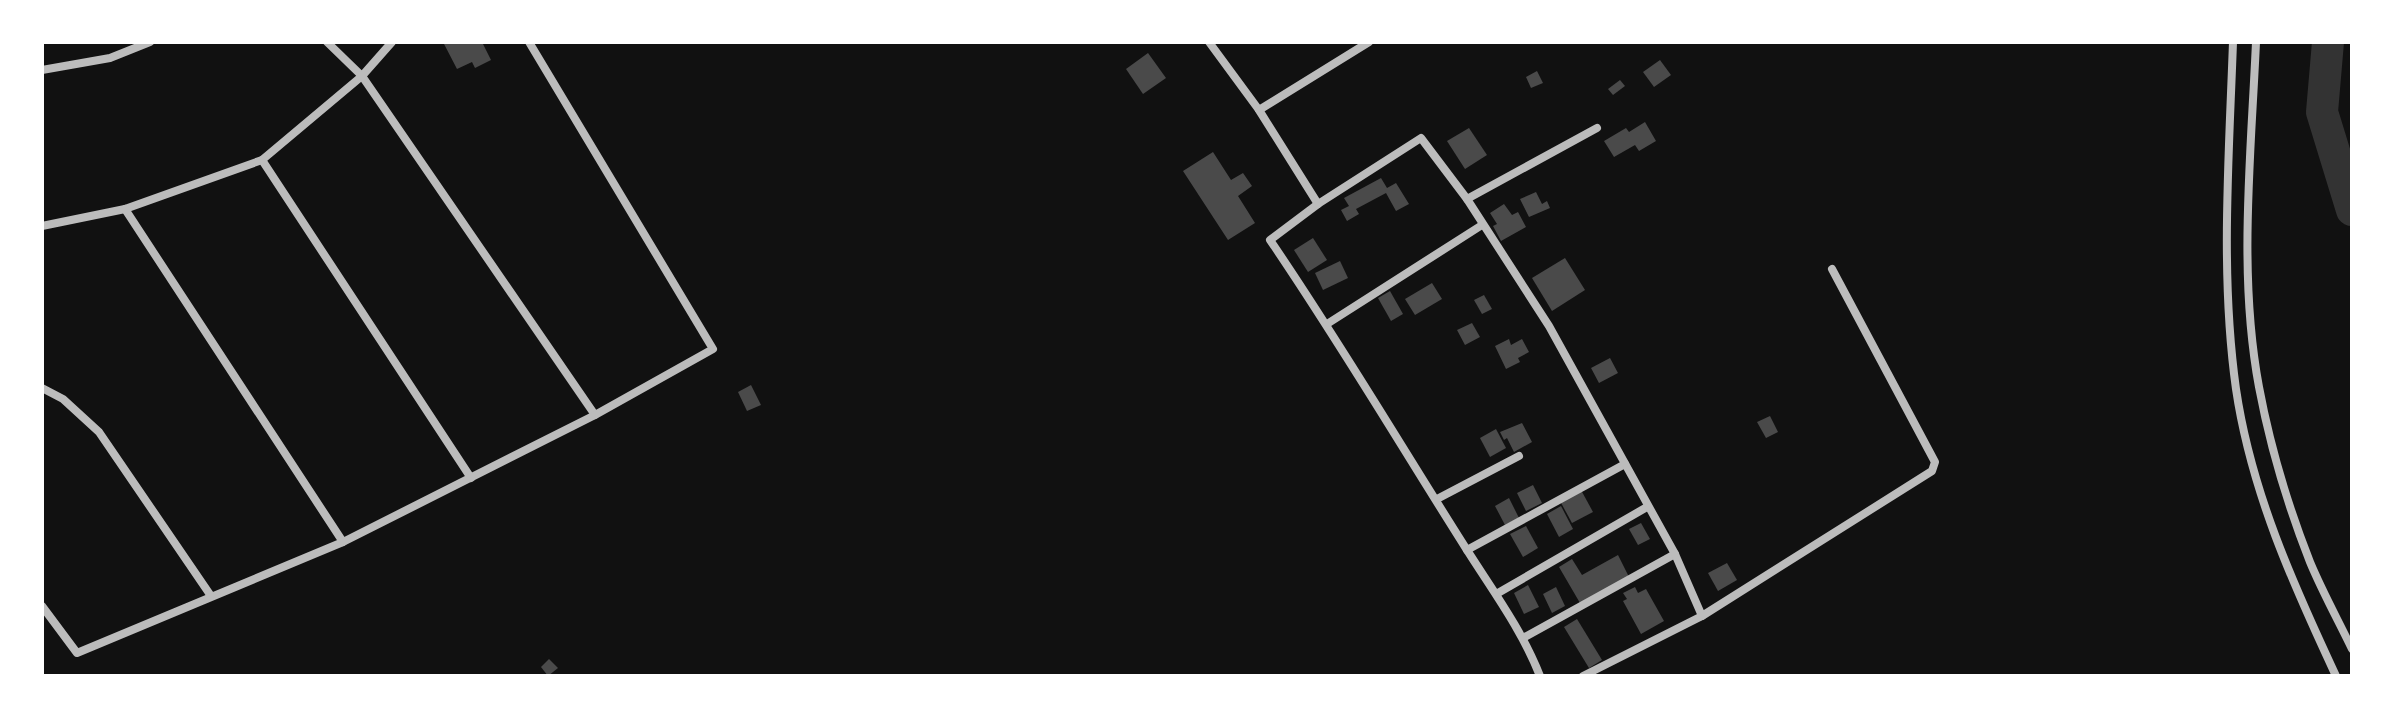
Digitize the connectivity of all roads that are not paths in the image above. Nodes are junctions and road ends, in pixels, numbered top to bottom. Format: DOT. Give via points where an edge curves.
graph roads {
  1 [pos="150,42"];
  2 [pos="327,42"];
  3 [pos="392,42"];
  4 [pos="529,42"];
  5 [pos="1209,42"];
  6 [pos="1369,42"];
  7 [pos="2233,42"];
  8 [pos="2256,42"];
  9 [pos="42,70"];
  10 [pos="362,76"];
  11 [pos="1259,110"];
  12 [pos="1597,128"];
  13 [pos="262,160"];
  14 [pos="1467,199"];
  15 [pos="1318,204"];
  16 [pos="125,209"];
  17 [pos="1482,225"];
  18 [pos="42,226"];
  19 [pos="1832,269"];
  20 [pos="1327,324"];
  21 [pos="42,388"];
  22 [pos="595,415"];
  23 [pos="1519,456"];
  24 [pos="1625,464"];
  25 [pos="471,478"];
  26 [pos="1437,499"];
  27 [pos="1647,507"];
  28 [pos="343,542"];
  29 [pos="1467,550"];
  30 [pos="1675,554"];
  31 [pos="1498,593"];
  32 [pos="211,596"];
  33 [pos="42,606"];
  34 [pos="1702,616"];
  35 [pos="1523,638"];
  36 [pos="2352,649"];
  37 [pos="1540,676"];
  38 [pos="1583,676"];
  39 [pos="2336,676"];
  1 -- 9 [label="street" via="110,58"];
  2 -- 10 [label="street"];
  3 -- 10 [label="street"];
  4 -- 22 [label="street" via="713,349"];
  5 -- 11 [label="street"];
  6 -- 11 [label="street"];
  7 -- 39 [label="street" via="2228,312 2236,391 2255,476 2288,573"];
  8 -- 36 [label="street" via="2248,249 2259,386 2278,470 2311,563"];
  10 -- 13 [label="street"];
  10 -- 22 [label="street"];
  11 -- 15 [label="street"];
  12 -- 14 [label="street"];
  13 -- 16 [label="street"];
  13 -- 25 [label="street"];
  14 -- 15 [label="street" via="1421,138"];
  14 -- 17 [label="street"];
  15 -- 20 [label="street" via="1270,240"];
  16 -- 18 [label="street"];
  16 -- 28 [label="street"];
  17 -- 20 [label="street"];
  17 -- 24 [label="street" via="1549,326"];
  19 -- 34 [label="street" via="1935,462 1932,471"];
  20 -- 26 [label="street"];
  21 -- 32 [label="street" via="63,399 99,432"];
  22 -- 25 [label="street"];
  23 -- 26 [label="street"];
  24 -- 27 [label="street"];
  24 -- 29 [label="street"];
  25 -- 28 [label="street"];
  26 -- 29 [label="street"];
  27 -- 30 [label="street"];
  27 -- 31 [label="street"];
  28 -- 32 [label="street"];
  29 -- 31 [label="street"];
  30 -- 34 [label="street"];
  30 -- 35 [label="street"];
  31 -- 35 [label="street"];
  32 -- 33 [label="street" via="77,653"];
  34 -- 38 [label="street"];
  35 -- 37 [label="street"];
}
